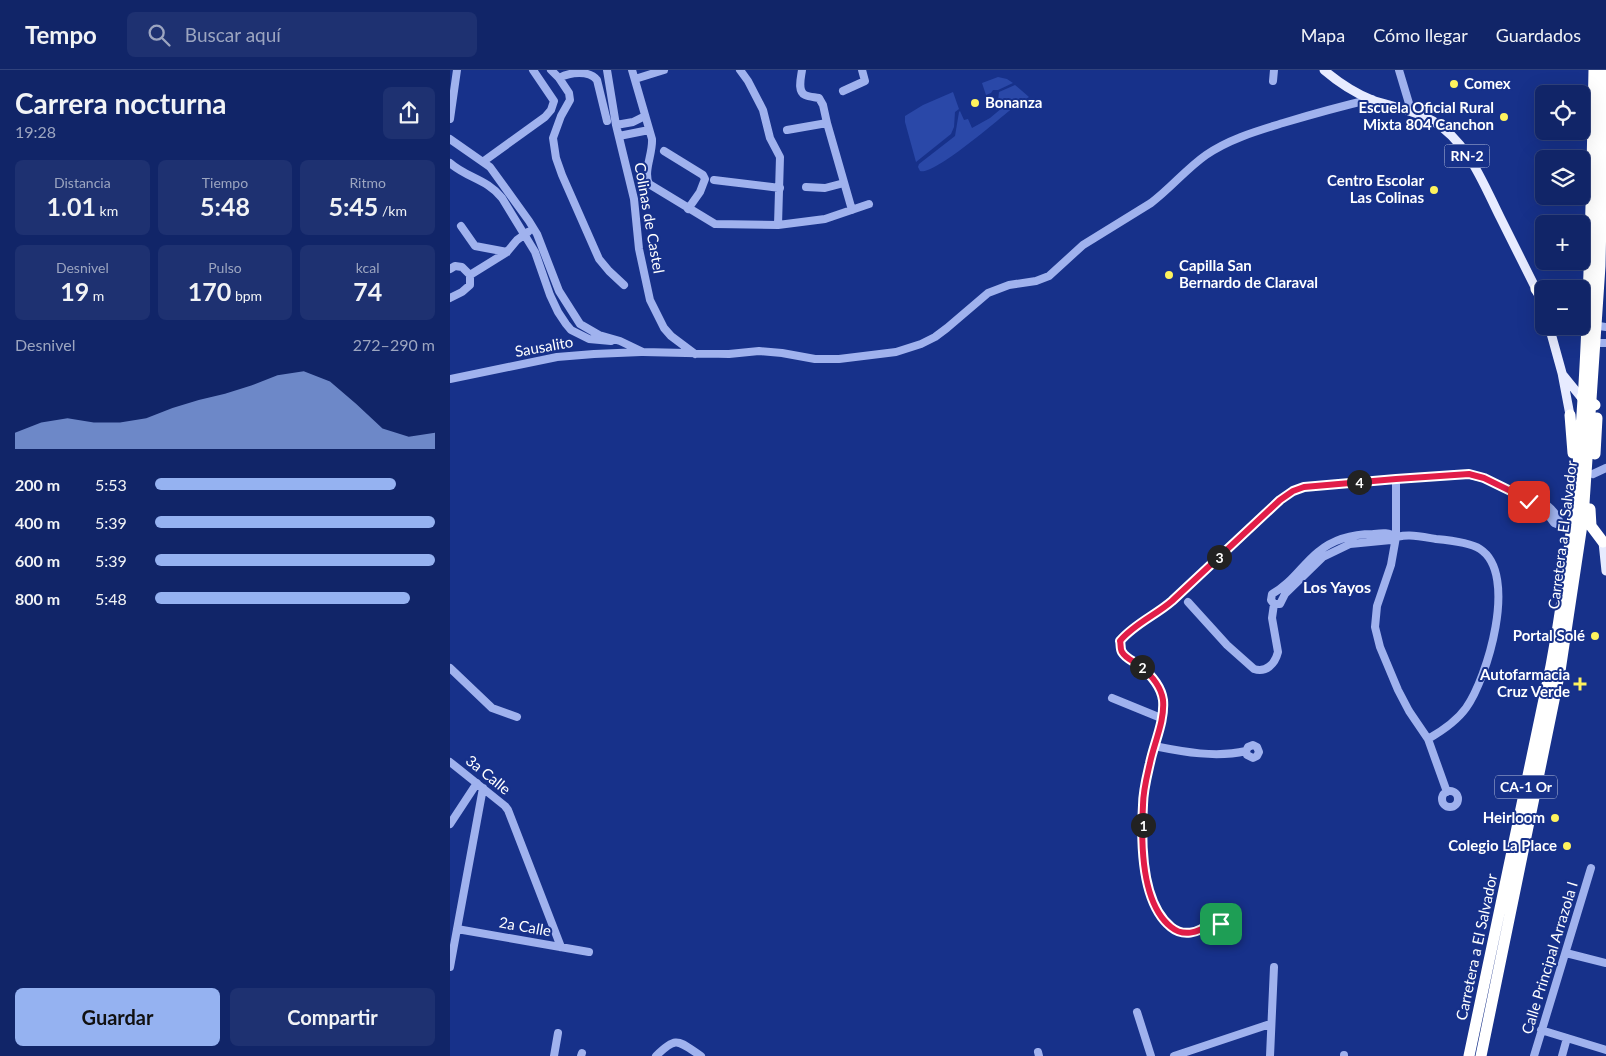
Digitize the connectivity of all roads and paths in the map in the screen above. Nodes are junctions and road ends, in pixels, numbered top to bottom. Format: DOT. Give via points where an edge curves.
graph roads {
  1 [pos="457,70"];
  2 [pos="533,70"];
  3 [pos="551,70"];
  4 [pos="607,70"];
  5 [pos="632,70"];
  6 [pos="664,70"];
  7 [pos="740,70"];
  8 [pos="802,70"];
  9 [pos="862,70"];
  10 [pos="1274,70"];
  11 [pos="1324,70"];
  12 [pos="1399,70"];
  13 [pos="1594,70"];
  14 [pos="1604,70"];
  15 [pos="559,78"];
  16 [pos="635,79"];
  17 [pos="1273,81"];
  18 [pos="843,90"];
  19 [pos="1372,99"];
  20 [pos="551,110"];
  21 [pos="1411,110"];
  22 [pos="561,116"];
  23 [pos="645,116"];
  24 [pos="451,118"];
  25 [pos="607,121"];
  26 [pos="827,123"];
  27 [pos="616,125"];
  28 [pos="450,128"];
  29 [pos="649,130"];
  30 [pos="787,130"];
  31 [pos="619,136"];
  32 [pos="450,139"];
  33 [pos="664,151"];
  34 [pos="484,162"];
  35 [pos="450,163"];
  36 [pos="714,180"];
  37 [pos="844,183"];
  38 [pos="806,187"];
  39 [pos="780,188"];
  40 [pos="869,204"];
  41 [pos="688,209"];
  42 [pos="852,210"];
  43 [pos="529,221"];
  44 [pos="778,225"];
  45 [pos="461,226"];
  46 [pos="534,229"];
  47 [pos="522,231"];
  48 [pos="507,252"];
  49 [pos="1600,266"];
  50 [pos="450,269"];
  51 [pos="470,275"];
  52 [pos="1590,278"];
  53 [pos="624,285"];
  54 [pos="1535,287"];
  55 [pos="450,298"];
  56 [pos="580,324"];
  57 [pos="1603,327"];
  58 [pos="571,330"];
  59 [pos="1552,335"];
  60 [pos="594,340"];
  61 [pos="620,341"];
  62 [pos="1602,343"];
  63 [pos="644,352"];
  64 [pos="594,354"];
  65 [pos="695,354"];
  66 [pos="1562,372"];
  67 [pos="450,378"];
  68 [pos="1581,397"];
  69 [pos="1596,406"];
  70 [pos="1570,415"];
  71 [pos="1577,437"];
  72 [pos="1594,440"];
  73 [pos="1573,456"];
  74 [pos="1606,468"];
  75 [pos="1592,474"];
  76 [pos="1396,479"];
  77 [pos="1590,509"];
  78 [pos="1564,526"];
  79 [pos="1396,537"];
  80 [pos="1586,540"];
  81 [pos="1605,543"];
  82 [pos="1606,571"];
  83 [pos="1188,602"];
  84 [pos="1561,616"];
  85 [pos="1565,643"];
  86 [pos="450,668"];
  87 [pos="1112,698"];
  88 [pos="517,717"];
  89 [pos="1161,718"];
  90 [pos="1428,739"];
  91 [pos="1154,746"];
  92 [pos="1246,751"];
  93 [pos="450,762"];
  94 [pos="480,786"];
  95 [pos="1447,792"];
  96 [pos="450,824"];
  97 [pos="1591,868"];
  98 [pos="1209,924"];
  99 [pos="457,929"];
  100 [pos="561,947"];
  101 [pos="589,952"];
  102 [pos="1566,953"];
  103 [pos="1606,963"];
  104 [pos="450,967"];
  105 [pos="1274,967"];
  106 [pos="1137,1012"];
  107 [pos="1270,1024"];
  108 [pos="1541,1030"];
  109 [pos="558,1033"];
  110 [pos="1568,1038"];
  111 [pos="1606,1050"];
  112 [pos="554,1056"];
  113 [pos="656,1056"];
  114 [pos="701,1056"];
  115 [pos="1151,1056"];
  116 [pos="1174,1056"];
  117 [pos="1270,1056"];
  118 [pos="1469,1056"];
  119 [pos="1480,1056"];
  120 [pos="1534,1056"];
  121 [pos="1562,1056"];
  1 -- 24 [label="street"];
  2 -- 20 [label="street" via="554,101"];
  3 -- 15 [label="street"];
  4 -- 27 [label="street, Colinas de Castel"];
  5 -- 16 [label="street"];
  6 -- 16 [label="street"];
  7 -- 39 [label="street" via="763,110 770,138 780,157"];
  8 -- 26 [label="street" via="801,90 821,101"];
  9 -- 18 [label="street" via="865,80"];
  10 -- 17 [label="street"];
  11 -- 19 [label="main road, RN-2" via="1343,85"];
  12 -- 21 [label="street"];
  13 -- 52 [label="highway, Carretera a El Salvador / CA-1 Or"];
  14 -- 49 [label="highway, Carretera a El Salvador / CA-1 Or"];
  15 -- 22 [label="street" via="569,92 570,100"];
  15 -- 25 [label="street" via="573,73 594,75"];
  16 -- 23 [label="street"];
  19 -- 21 [label="main road, RN-2"];
  19 -- 65 [label="street, Sausalito" via="1320,112 1229,142 1192,165 1156,199 1083,245 1048,276 988,293 948,328 921,344 896,352 838,359 759,352"];
  20 -- 22 [label="street"];
  20 -- 34 [label="street"];
  21 -- 54 [label="main road, RN-2" via="1447,131 1475,166"];
  22 -- 53 [label="street" via="553,138 559,167 599,259"];
  23 -- 27 [label="street"];
  23 -- 29 [label="street"];
  24 -- 28 [label="street"];
  26 -- 30 [label="street"];
  26 -- 37 [label="street"];
  27 -- 31 [label="street, Colinas de Castel"];
  29 -- 31 [label="street"];
  29 -- 41 [label="street" via="653,148 647,174 649,184"];
  31 -- 65 [label="street, Colinas de Castel" via="634,199 639,249 650,300 664,328"];
  32 -- 34 [label="street"];
  33 -- 41 [label="street" via="705,179"];
  34 -- 43 [label="street"];
  35 -- 47 [label="street" via="492,187"];
  36 -- 39 [label="street"];
  37 -- 38 [label="street" via="825,188"];
  37 -- 42 [label="street"];
  39 -- 44 [label="street"];
  40 -- 42 [label="street"];
  41 -- 44 [label="street" via="715,224"];
  42 -- 44 [label="street" via="825,219"];
  43 -- 46 [label="street"];
  43 -- 47 [label="street"];
  45 -- 48 [label="street" via="475,246"];
  46 -- 47 [label="street"];
  46 -- 56 [label="street" via="559,291"];
  47 -- 48 [label="street"];
  47 -- 58 [label="street" via="535,252 558,312"];
  48 -- 51 [label="street"];
  49 -- 57 [label="highway"];
  49 -- 85 [label="highway, Carretera a El Salvador / CA-1 Or" via="1583,518"];
  50 -- 51 [label="street" via="462,267"];
  51 -- 55 [label="street" via="470,285"];
  52 -- 68 [label="highway"];
  52 -- 84 [label="highway, Carretera a El Salvador / CA-1 Or" via="1574,516"];
  56 -- 58 [label="street"];
  56 -- 61 [label="street"];
  57 -- 62 [label="highway"];
  58 -- 60 [label="street"];
  59 -- 66 [label="main road"];
  60 -- 61 [label="street"];
  60 -- 64 [label="street"];
  61 -- 63 [label="street"];
  62 -- 69 [label="highway"];
  63 -- 64 [label="street, Sausalito"];
  63 -- 65 [label="street, Sausalito"];
  64 -- 67 [label="street, Sausalito" via="556,357"];
  66 -- 68 [label="main road"];
  66 -- 70 [label="main road"];
  68 -- 69 [label="highway, bridge"];
  68 -- 71 [label="highway"];
  69 -- 72 [label="highway"];
  70 -- 71 [label="highway"];
  70 -- 73 [label="highway"];
  71 -- 72 [label="highway, bridge"];
  71 -- 73 [label="highway"];
  72 -- 75 [label="highway"];
  73 -- 78 [label="highway"];
  74 -- 75 [label="street"];
  75 -- 77 [label="highway"];
  76 -- 78 [label="street" via="1469,474 1484,478 1525,498 1528,496 1546,503"];
  76 -- 79 [label="street"];
  76 -- 89 [label="street" via="1304,487 1293,491 1172,601 1128,632 1120,641 1121,650 1158,685 1163,701"];
  77 -- 80 [label="highway"];
  77 -- 81 [label="highway" via="1591,526"];
  78 -- 84 [label="highway" via="1557,594"];
  79 -- 83 [label="street" via="1391,533 1345,537 1318,552 1281,590 1272,594 1278,652 1270,666 1258,670 1227,645"];
  79 -- 90 [label="street" via="1391,566 1376,606 1375,627 1398,690"];
  79 -- 90 [label="street" via="1420,536 1480,549 1489,559 1498,580 1494,636 1482,678 1466,709 1444,730"];
  80 -- 81 [label="highway" via="1591,535"];
  80 -- 85 [label="highway"];
  81 -- 82 [label="main road"];
  84 -- 118 [label="highway, Carretera a El Salvador / CA-1 Or"];
  85 -- 119 [label="highway, Carretera a El Salvador / CA-1 Or"];
  86 -- 88 [label="street" via="492,708"];
  87 -- 89 [label="street"];
  89 -- 91 [label="street"];
  90 -- 95 [label="street"];
  91 -- 92 [label="street" via="1203,754"];
  91 -- 98 [label="street" via="1142,803 1147,883 1159,915 1174,930 1191,933"];
  93 -- 94 [label="street, 3a Calle"];
  94 -- 96 [label="street"];
  94 -- 99 [label="street"];
  94 -- 100 [label="street, 3a Calle" via="508,810"];
  97 -- 102 [label="street, Calle Principal Arrazola I"];
  99 -- 100 [label="street, 2a Calle"];
  99 -- 104 [label="street"];
  100 -- 101 [label="street, 2a Calle"];
  102 -- 103 [label="street"];
  102 -- 108 [label="street, Calle Principal Arrazola I"];
  105 -- 107 [label="street"];
  106 -- 115 [label="street"];
  107 -- 116 [label="street"];
  107 -- 117 [label="street"];
  108 -- 110 [label="street"];
  108 -- 120 [label="street, Calle Principal Arrazola I"];
  109 -- 112 [label="street"];
  110 -- 111 [label="street"];
  110 -- 121 [label="street"];
  113 -- 114 [label="street" via="675,1042"];
}
